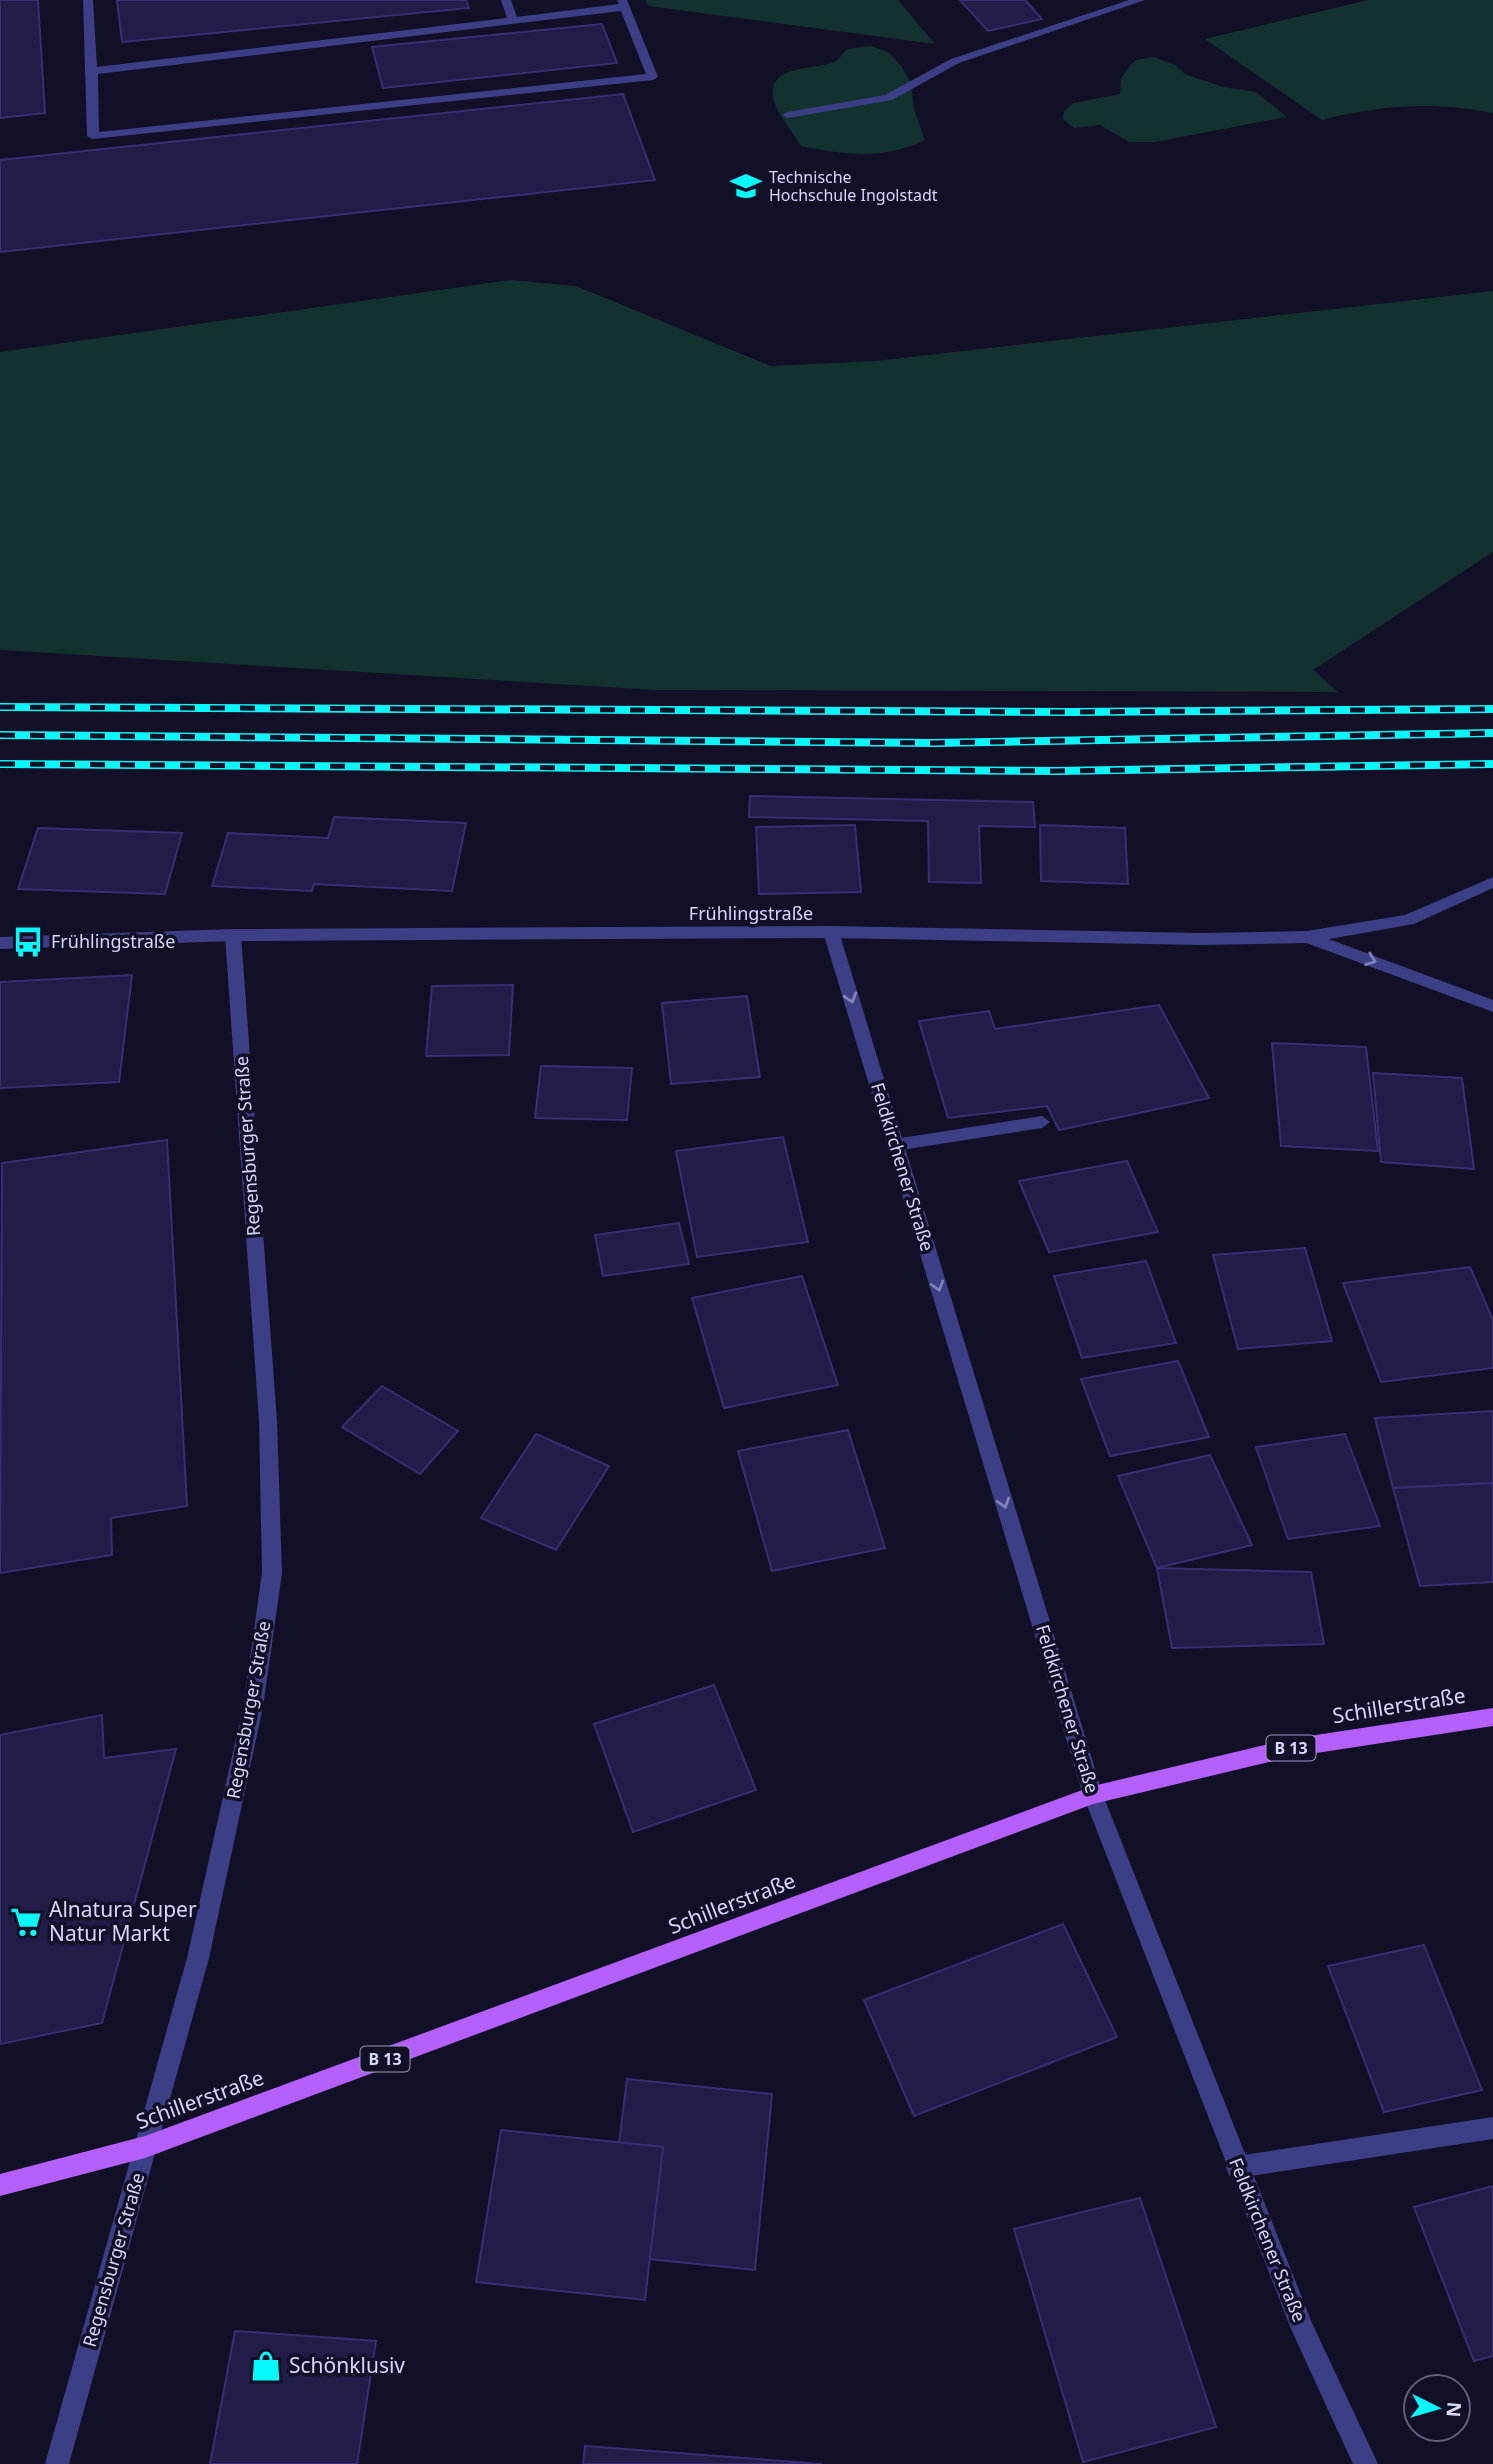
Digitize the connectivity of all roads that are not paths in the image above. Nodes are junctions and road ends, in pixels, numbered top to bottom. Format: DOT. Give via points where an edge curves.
graph roads {
  1 [pos="88,0"];
  2 [pos="506,0"];
  3 [pos="1139,0"];
  4 [pos="623,3"];
  5 [pos="513,21"];
  6 [pos="92,71"];
  7 [pos="788,115"];
  8 [pos="1493,882"];
  9 [pos="831,932"];
  10 [pos="233,935"];
  11 [pos="1307,937"];
  12 [pos="0,943"];
  13 [pos="1493,1006"];
  14 [pos="1042,1122"];
  15 [pos="895,1144"];
  16 [pos="1493,1717"];
  17 [pos="1093,1795"];
  18 [pos="1493,2128"];
  19 [pos="145,2147"];
  20 [pos="1237,2167"];
  21 [pos="0,2185"];
  22 [pos="57,2464"];
  23 [pos="1366,2464"];
  1 -- 6 [label="street"];
  2 -- 5 [label="street"];
  3 -- 7 [label="street" via="955,61 888,98"];
  4 -- 5 [label="street"];
  4 -- 6 [label="street" via="653,77 93,136"];
  5 -- 6 [label="street"];
  8 -- 11 [label="street, Frühlingstraße" via="1408,920"];
  9 -- 10 [label="street, Frühlingstraße"];
  9 -- 11 [label="street, Frühlingstraße"];
  9 -- 15 [label="street, Feldkirchener Straße, one-way"];
  10 -- 12 [label="street, Frühlingstraße"];
  10 -- 19 [label="street, Regensburger Straße" via="268,1421 272,1573 235,1794 198,1958"];
  11 -- 13 [label="street, one-way"];
  14 -- 15 [label="street"];
  15 -- 17 [label="street, Feldkirchener Straße, one-way"];
  16 -- 17 [label="main road, Schillerstraße / B 13" via="1290,1748"];
  17 -- 19 [label="main road, Schillerstraße / B 13"];
  17 -- 20 [label="street, Feldkirchener Straße"];
  18 -- 20 [label="street"];
  19 -- 21 [label="main road, Schillerstraße / B 13"];
  19 -- 22 [label="street, Regensburger Straße"];
  20 -- 23 [label="street, Feldkirchener Straße" via="1303,2329"];
}
